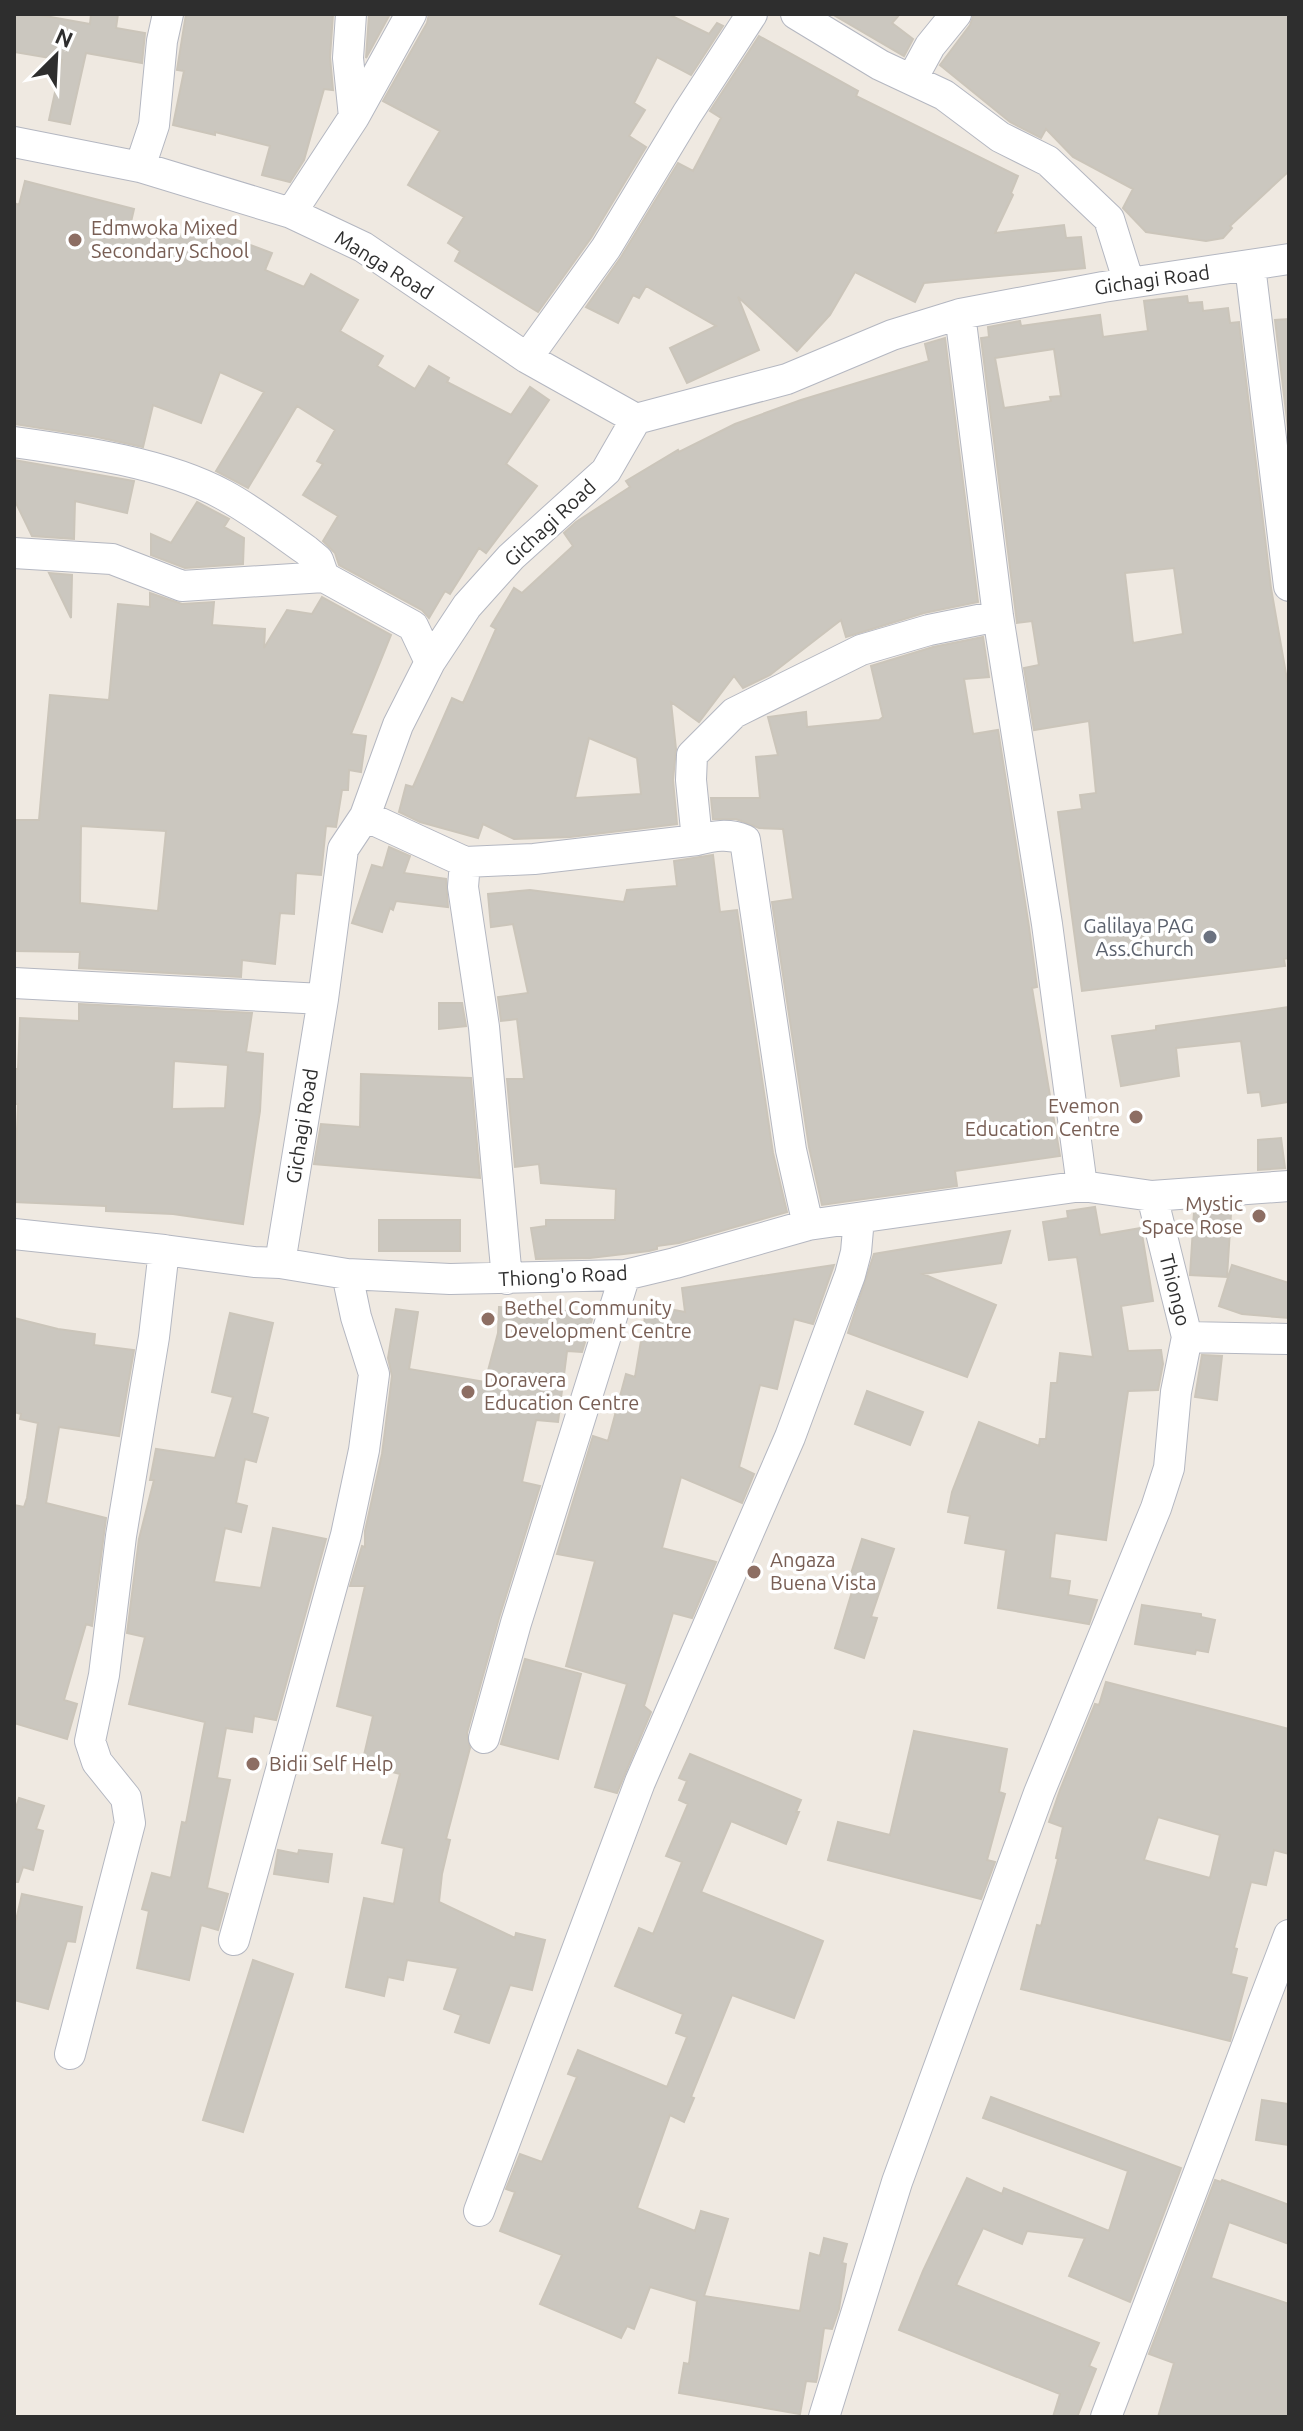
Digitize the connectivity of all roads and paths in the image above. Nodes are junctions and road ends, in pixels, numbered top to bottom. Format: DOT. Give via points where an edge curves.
graph roads {
  1 [pos="168,14"];
  2 [pos="351,14"];
  3 [pos="411,14"];
  4 [pos="752,14"];
  5 [pos="796,14"];
  6 [pos="956,14"];
  7 [pos="912,79"];
  8 [pos="354,117"];
  9 [pos="14,142"];
  10 [pos="140,167"];
  11 [pos="291,213"];
  12 [pos="1289,259"];
  13 [pos="1250,266"];
  14 [pos="1129,283"];
  15 [pos="960,314"];
  16 [pos="527,358"];
  17 [pos="636,419"];
  18 [pos="14,442"];
  19 [pos="14,553"];
  20 [pos="324,577"];
  21 [pos="1289,586"];
  22 [pos="998,616"];
  23 [pos="430,662"];
  24 [pos="365,816"];
  25 [pos="697,840"];
  26 [pos="465,862"];
  27 [pos="14,983"];
  28 [pos="323,999"];
  29 [pos="1082,1186"];
  30 [pos="1289,1186"];
  31 [pos="1152,1196"];
  32 [pos="859,1218"];
  33 [pos="808,1225"];
  34 [pos="14,1234"];
  35 [pos="164,1250"];
  36 [pos="280,1263"];
  37 [pos="347,1274"];
  38 [pos="625,1275"];
  39 [pos="507,1279"];
  40 [pos="1187,1337"];
  41 [pos="1289,1339"];
  42 [pos="484,1738"];
  43 [pos="1289,1935"];
  44 [pos="234,1940"];
  45 [pos="70,2054"];
  46 [pos="479,2211"];
  47 [pos="824,2417"];
  48 [pos="1106,2417"];
  1 -- 10 [label="street" via="154,125"];
  2 -- 8 [label="street" via="348,58"];
  3 -- 8 [label="street"];
  4 -- 16 [label="street" via="606,248"];
  5 -- 7 [label="street"];
  6 -- 7 [label="street"];
  7 -- 14 [label="street" via="944,95 1000,137 1048,161 1109,219"];
  8 -- 11 [label="street"];
  9 -- 10 [label="street, Manga Road"];
  10 -- 11 [label="street, Manga Road"];
  11 -- 16 [label="street, Manga Road" via="363,247"];
  12 -- 13 [label="street, Gichagi Road"];
  13 -- 14 [label="street, Gichagi Road"];
  13 -- 21 [label="street"];
  14 -- 15 [label="street, Gichagi Road"];
  15 -- 17 [label="street, Gichagi Road" via="892,335 787,379"];
  15 -- 22 [label="street"];
  16 -- 17 [label="street, Manga Road"];
  17 -- 23 [label="street, Gichagi Road" via="606,471 511,557 467,606"];
  18 -- 20 [label="street" via="97,453 222,493 306,550 318,560"];
  19 -- 20 [label="street" via="112,559 182,586"];
  20 -- 23 [label="street" via="413,626"];
  22 -- 25 [label="street" via="861,650 734,713 692,755"];
  22 -- 29 [label="street"];
  23 -- 24 [label="street, Gichagi Road" via="398,725"];
  24 -- 26 [label="street"];
  24 -- 28 [label="street, Gichagi Road" via="343,849"];
  25 -- 26 [label="street"];
  25 -- 33 [label="street" via="715,835 745,840 791,1150"];
  26 -- 39 [label="street" via="463,887 484,1027"];
  27 -- 28 [label="street"];
  28 -- 36 [label="street, Gichagi Road"];
  29 -- 31 [label="street, Thiong'o Road"];
  29 -- 32 [label="street, Thiong'o Road"];
  30 -- 31 [label="street, Thiong'o Road"];
  31 -- 40 [label="street, Thiongo"];
  32 -- 33 [label="street, Thiong'o Road"];
  32 -- 46 [label="street" via="850,1275 790,1437 640,1782"];
  33 -- 38 [label="street, Thiong'o Road"];
  34 -- 35 [label="street, Thiong'o Road"];
  35 -- 36 [label="street, Thiong'o Road"];
  35 -- 45 [label="street" via="104,1675 90,1741 97,1762 126,1798 130,1823"];
  36 -- 37 [label="street, Thiong'o Road"];
  37 -- 39 [label="street, Thiong'o Road"];
  37 -- 44 [label="street" via="374,1374 364,1450 346,1535"];
  38 -- 39 [label="street, Thiong'o Road"];
  38 -- 42 [label="street"];
  40 -- 41 [label="street"];
  40 -- 47 [label="street" via="1169,1468 1156,1508 1039,1793 908,2152"];
  43 -- 48 [label="street"];
}
